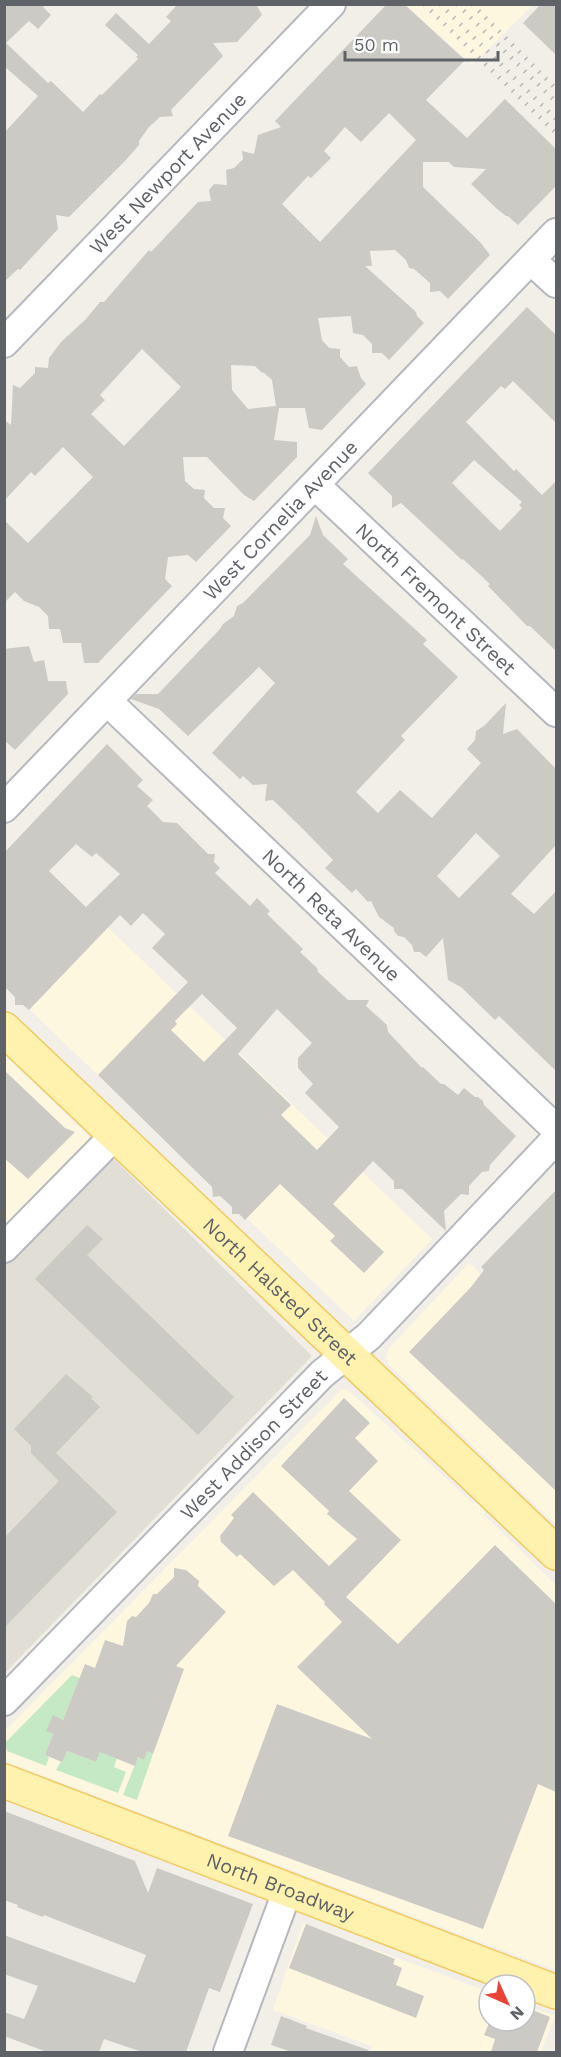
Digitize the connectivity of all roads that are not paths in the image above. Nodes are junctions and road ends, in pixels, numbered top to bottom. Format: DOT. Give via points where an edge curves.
graph roads {
  1 [pos="331,4"];
  2 [pos="556,233"];
  3 [pos="531,260"];
  4 [pos="556,283"];
  5 [pos="4,343"];
  6 [pos="315,485"];
  7 [pos="107,701"];
  8 [pos="556,712"];
  9 [pos="4,808"];
  10 [pos="4,1029"];
  11 [pos="556,1129"];
  12 [pos="115,1135"];
  13 [pos="556,1139"];
  14 [pos="4,1248"];
  15 [pos="346,1355"];
  16 [pos="556,1553"];
  17 [pos="4,1701"];
  18 [pos="4,1781"];
  19 [pos="288,1889"];
  20 [pos="556,1992"];
  21 [pos="228,2052"];
  1 -- 5 [label="street, West Newport Avenue"];
  2 -- 3 [label="street, West Cornelia Avenue"];
  3 -- 4 [label="street"];
  3 -- 6 [label="street, West Cornelia Avenue"];
  6 -- 7 [label="street, West Cornelia Avenue"];
  6 -- 8 [label="street, North Fremont Street"];
  7 -- 9 [label="street, West Cornelia Avenue"];
  7 -- 11 [label="street, North Reta Avenue"];
  10 -- 12 [label="main road, North Halsted Street"];
  12 -- 14 [label="street"];
  12 -- 15 [label="main road, North Halsted Street"];
  13 -- 15 [label="street, West Addison Street" via="369,1336"];
  15 -- 16 [label="main road, North Halsted Street"];
  15 -- 17 [label="street, West Addison Street" via="322,1374"];
  18 -- 19 [label="main road, North Broadway"];
  19 -- 20 [label="main road, North Broadway"];
  19 -- 21 [label="street"];
}
